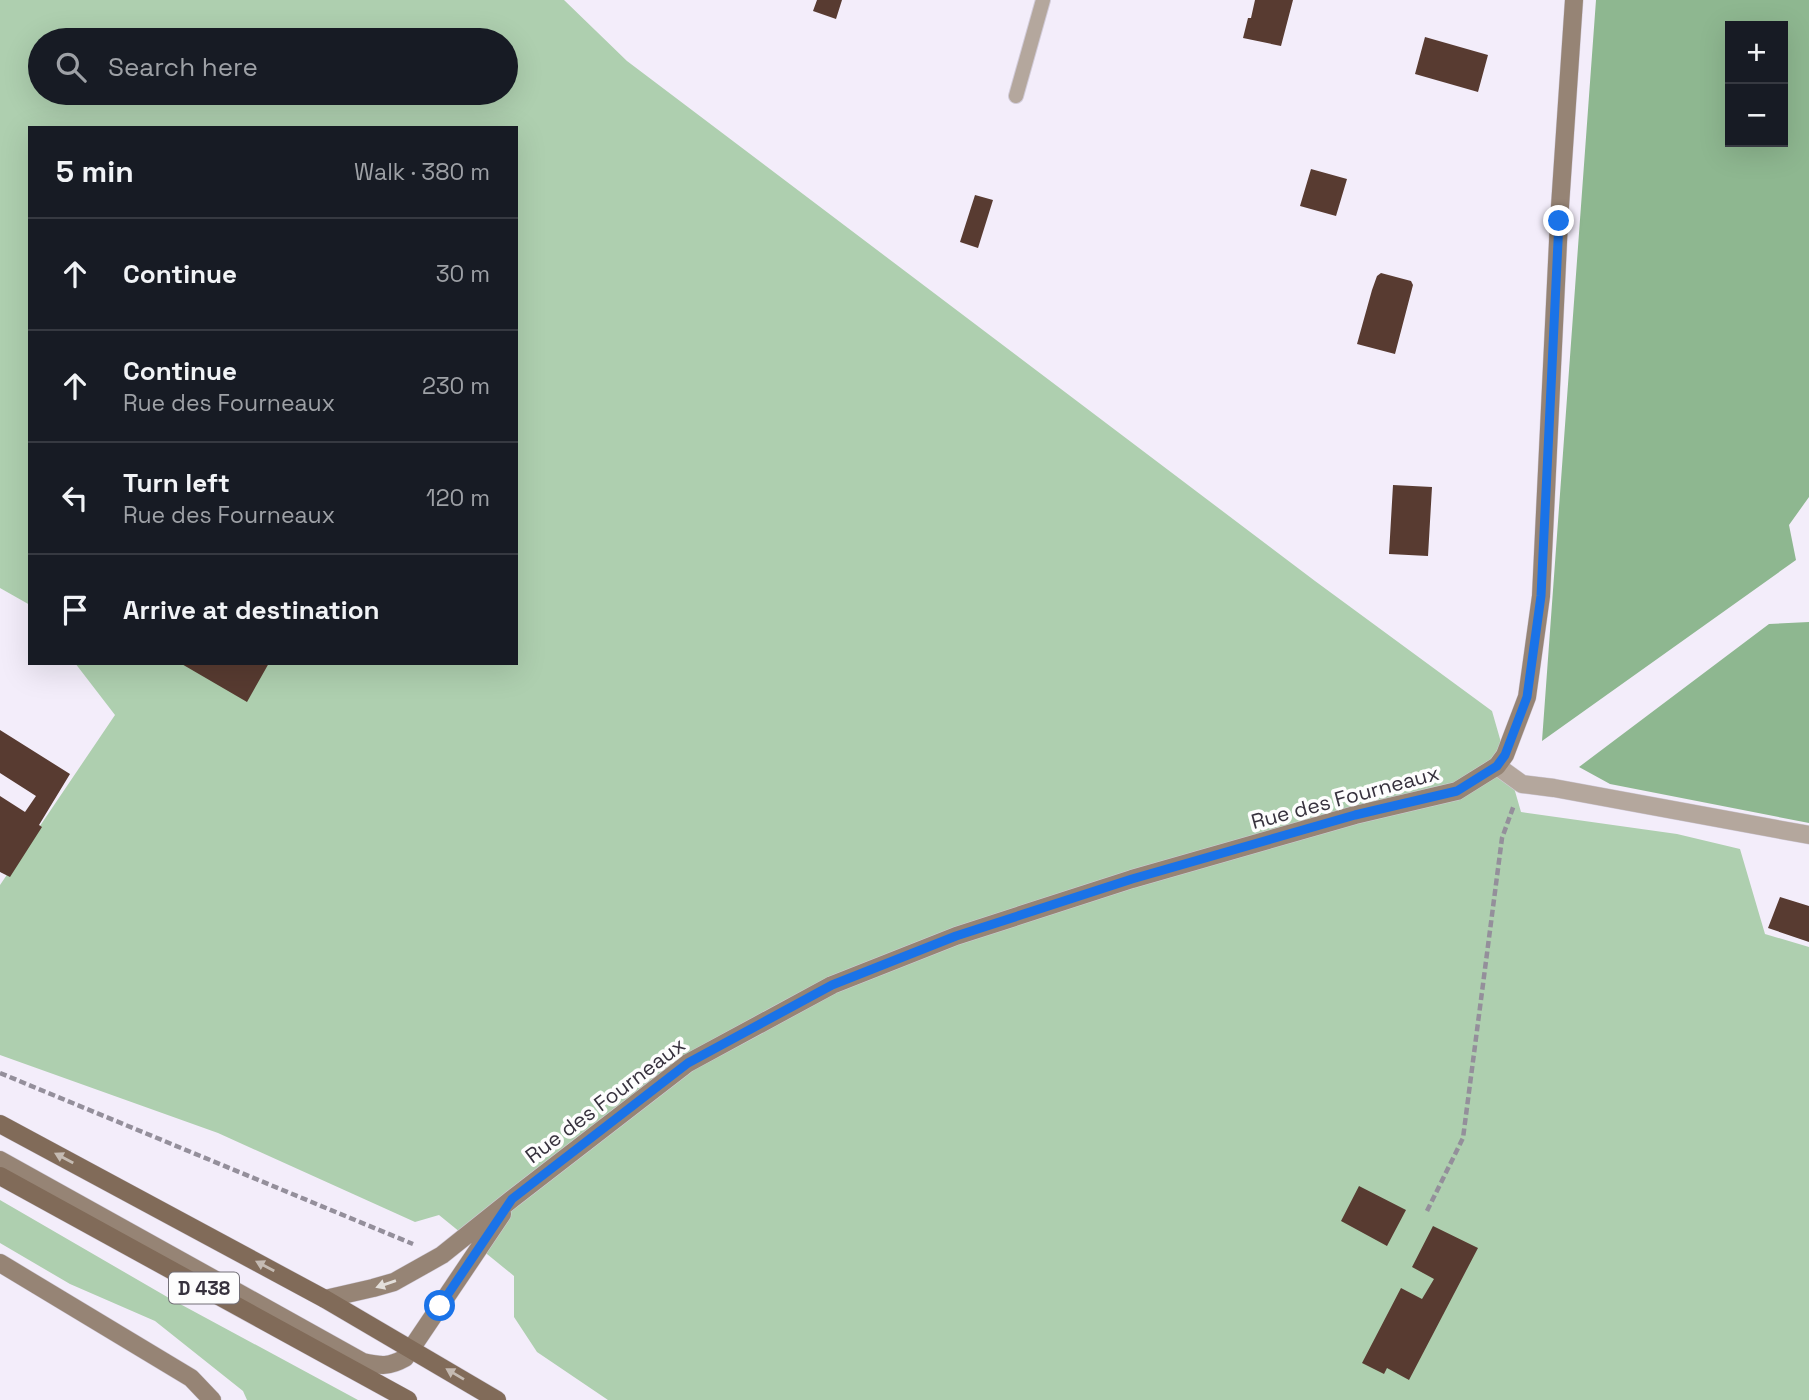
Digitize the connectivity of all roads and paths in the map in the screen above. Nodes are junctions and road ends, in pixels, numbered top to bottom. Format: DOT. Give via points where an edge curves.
graph roads {
  1 [pos="1043,0"];
  2 [pos="1574,0"];
  3 [pos="1016,96"];
  4 [pos="1497,766"];
  5 [pos="1522,784"];
  6 [pos="1809,835"];
  7 [pos="0,1073"];
  8 [pos="0,1124"];
  9 [pos="0,1160"];
  10 [pos="0,1176"];
  11 [pos="512,1199"];
  12 [pos="1427,1211"];
  13 [pos="442,1255"];
  14 [pos="0,1263"];
  15 [pos="325,1299"];
  16 [pos="412,1349"];
  17 [pos="212,1400"];
  18 [pos="408,1400"];
  19 [pos="497,1400"];
  1 -- 3 [label="lane"];
  2 -- 4 [label="street" via="1541,596 1527,697"];
  4 -- 5 [label="street"];
  4 -- 11 [label="street, Rue des Fourneaux" via="1457,791 1132,879 956,936 832,985 688,1063"];
  5 -- 6 [label="street"];
  5 -- 12 [label="path" via="1502,838 1463,1138"];
  7 -- 13 [label="path"];
  15 -- 8 [label="main road, D 438, one-way"];
  9 -- 16 [label="street" via="363,1362 393,1364"];
  10 -- 18 [label="main road, D 438"];
  11 -- 13 [label="street, Rue des Fourneaux"];
  11 -- 16 [label="street"];
  13 -- 15 [label="street, Rue des Fourneaux, one-way" via="394,1282"];
  14 -- 17 [label="street" via="191,1378"];
  15 -- 16 [label="main road, D 438"];
  19 -- 16 [label="main road, D 438, one-way"];
}
